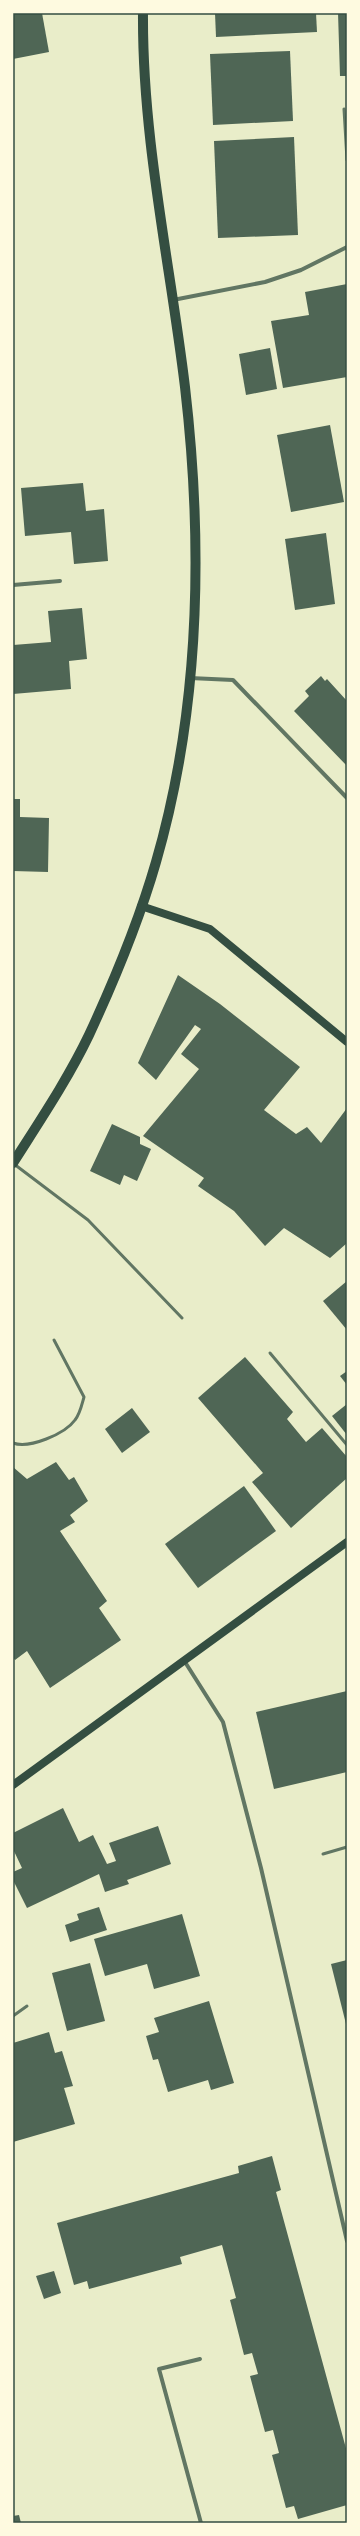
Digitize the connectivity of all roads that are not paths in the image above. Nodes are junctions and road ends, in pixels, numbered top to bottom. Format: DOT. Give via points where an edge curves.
graph roads {
  1 [pos="143,13"];
  2 [pos="344,109"];
  3 [pos="347,160"];
  4 [pos="347,246"];
  5 [pos="172,300"];
  6 [pos="60,581"];
  7 [pos="13,585"];
  8 [pos="190,678"];
  9 [pos="347,798"];
  10 [pos="141,906"];
  11 [pos="347,1042"];
  12 [pos="13,1163"];
  13 [pos="182,1318"];
  14 [pos="54,1340"];
  15 [pos="270,1353"];
  16 [pos="13,1443"];
  17 [pos="347,1445"];
  18 [pos="347,1542"];
  19 [pos="185,1662"];
  20 [pos="13,1785"];
  21 [pos="347,1847"];
  22 [pos="323,1854"];
  23 [pos="27,2006"];
  24 [pos="13,2016"];
  25 [pos="347,2241"];
  26 [pos="200,2359"];
  27 [pos="201,2523"];
  1 -- 5 [label="main road" via="143,84"];
  2 -- 3 [label="lane"];
  4 -- 5 [label="street" via="301,270 265,282"];
  5 -- 8 [label="main road" via="185,388 192,463 194,597"];
  6 -- 7 [label="street"];
  8 -- 9 [label="street" via="233,680"];
  8 -- 10 [label="main road" via="184,726 166,820 156,862"];
  10 -- 11 [label="main road" via="210,929"];
  10 -- 12 [label="main road" via="88,1036"];
  12 -- 13 [label="lane" via="88,1220"];
  14 -- 16 [label="lane" via="84,1396 75,1420 53,1438 20,1446"];
  15 -- 17 [label="lane"];
  18 -- 19 [label="main road"];
  19 -- 20 [label="main road"];
  19 -- 25 [label="street" via="223,1722 261,1868"];
  21 -- 22 [label="lane"];
  23 -- 24 [label="lane"];
  26 -- 27 [label="street" via="159,2369"];
}
